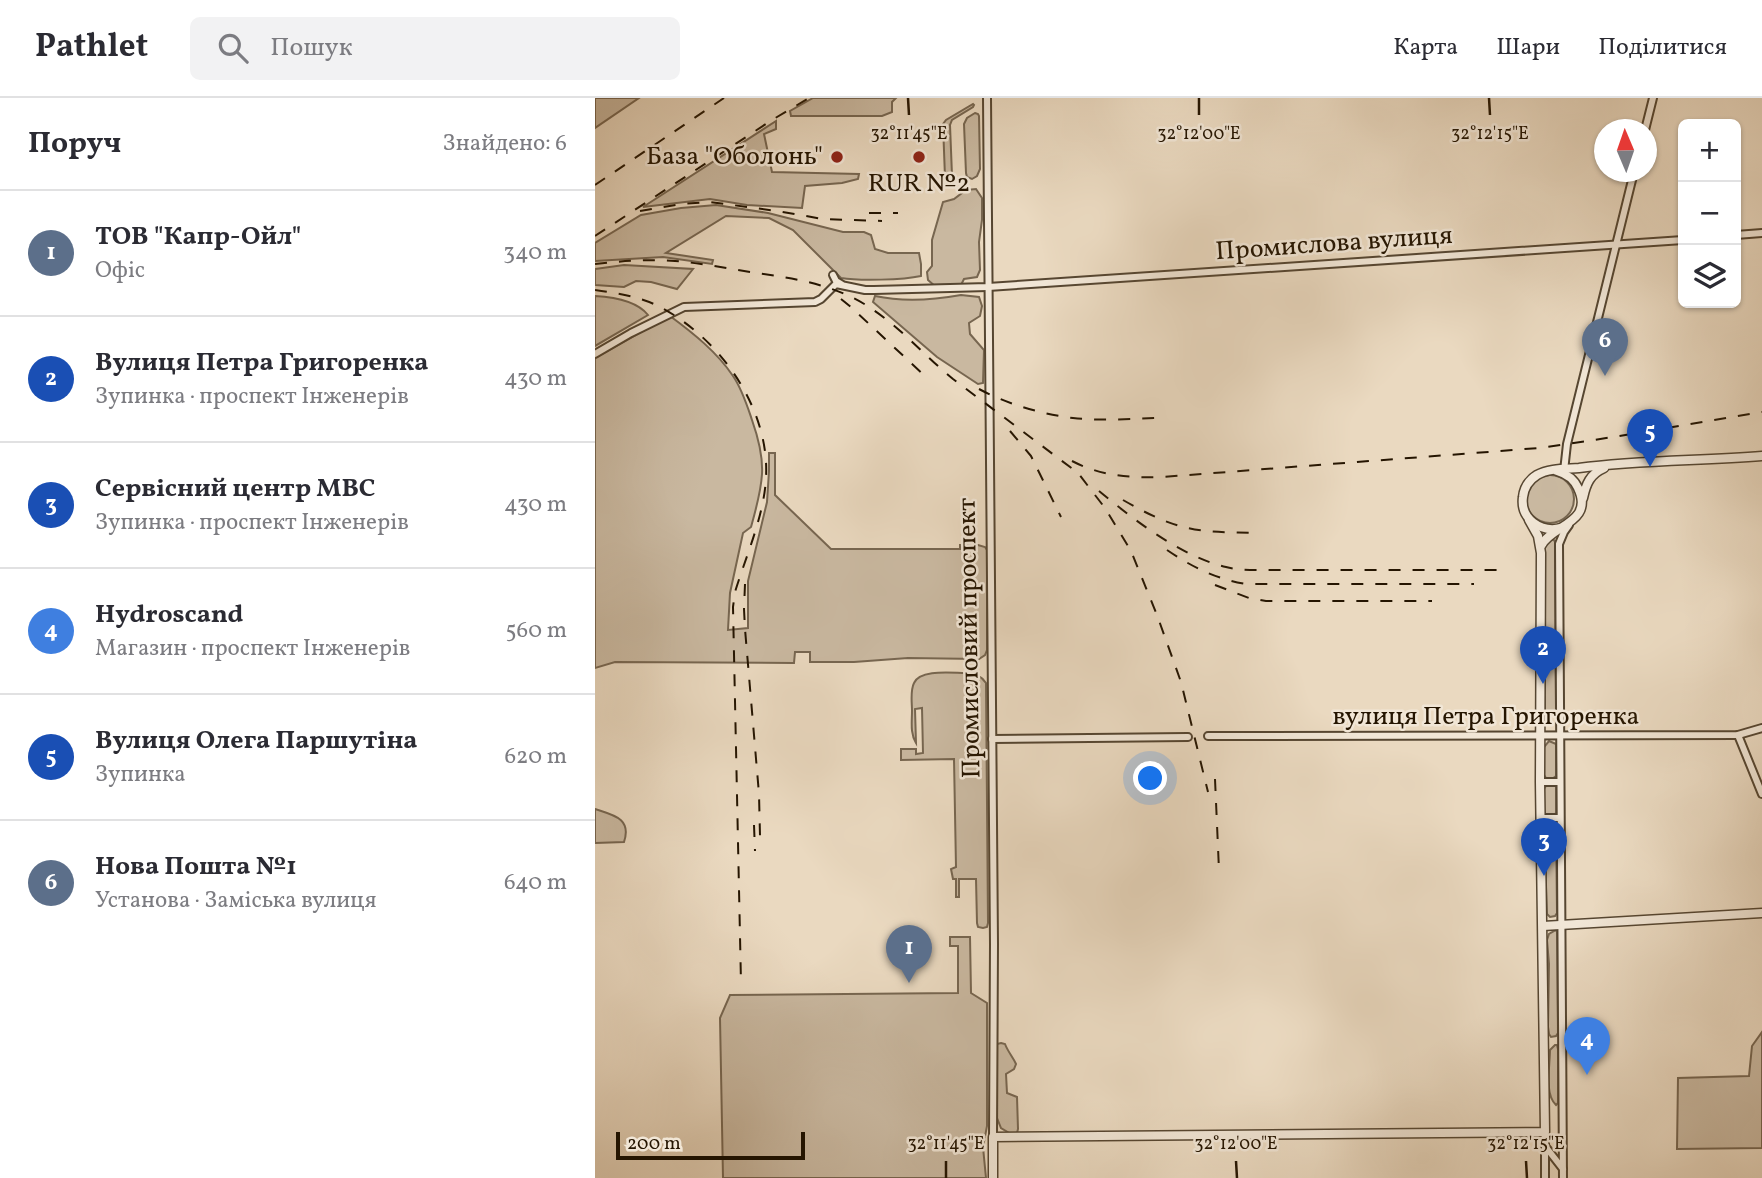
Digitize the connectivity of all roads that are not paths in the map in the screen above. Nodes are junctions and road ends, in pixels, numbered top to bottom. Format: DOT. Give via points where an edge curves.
graph roads {
  1 [pos="987,98"];
  2 [pos="1653,98"];
  3 [pos="1648,119"];
  4 [pos="1632,182"];
  5 [pos="1762,233"];
  6 [pos="1741,235"];
  7 [pos="1678,240"];
  8 [pos="1616,245"];
  9 [pos="833,275"];
  10 [pos="841,284"];
  11 [pos="988,287"];
  12 [pos="595,354"];
  13 [pos="1762,456"];
  14 [pos="1614,465"];
  15 [pos="1561,471"];
  16 [pos="1581,505"];
  17 [pos="1574,519"];
  18 [pos="1529,520"];
  19 [pos="1561,528"];
  20 [pos="1541,546"];
  21 [pos="1762,728"];
  22 [pos="1738,735"];
  23 [pos="1208,736"];
  24 [pos="1560,736"];
  25 [pos="1188,737"];
  26 [pos="1540,737"];
  27 [pos="992,739"];
  28 [pos="1540,782"];
  29 [pos="1560,782"];
  30 [pos="1762,794"];
  31 [pos="1541,818"];
  32 [pos="1560,818"];
  33 [pos="1762,913"];
  34 [pos="1543,926"];
  35 [pos="1561,926"];
  36 [pos="1545,1132"];
  37 [pos="993,1137"];
  38 [pos="1545,1146"];
  39 [pos="1563,1169"];
  40 [pos="993,1178"];
  41 [pos="1545,1178"];
  42 [pos="1563,1178"];
  1 -- 11 [label="street, Промисловий проспект"];
  2 -- 3 [label="street"];
  4 -- 8 [label="street"];
  5 -- 6 [label="street"];
  7 -- 8 [label="street, Промислова вулиця"];
  8 -- 11 [label="street, Промислова вулиця"];
  8 -- 15 [label="street"];
  9 -- 10 [label="street"];
  10 -- 11 [label="street, Промислова вулиця" via="865,290"];
  10 -- 12 [label="street" via="814,302 684,307"];
  11 -- 27 [label="street, Промисловий проспект"];
  13 -- 14 [label="street"];
  14 -- 15 [label="street"];
  14 -- 16 [label="street" via="1591,476"];
  15 -- 16 [label="street" via="1577,486"];
  15 -- 18 [label="street" via="1546,472 1528,483 1523,503"];
  16 -- 17 [label="street"];
  17 -- 19 [label="street"];
  17 -- 24 [label="street" via="1559,544"];
  18 -- 19 [label="street" via="1544,529"];
  18 -- 20 [label="street"];
  19 -- 20 [label="street"];
  20 -- 26 [label="street"];
  21 -- 22 [label="street, вулиця Петра Григоренка"];
  22 -- 24 [label="street, вулиця Петра Григоренка"];
  22 -- 30 [label="street"];
  23 -- 26 [label="street, вулиця Петра Григоренка"];
  24 -- 26 [label="street, вулиця Петра Григоренка"];
  24 -- 29 [label="street"];
  25 -- 27 [label="street"];
  26 -- 28 [label="street"];
  27 -- 37 [label="street, Промисловий проспект"];
  28 -- 29 [label="street"];
  28 -- 31 [label="street"];
  29 -- 32 [label="street"];
  31 -- 32 [label="street"];
  31 -- 34 [label="street"];
  32 -- 35 [label="street"];
  33 -- 35 [label="street"];
  34 -- 35 [label="street"];
  34 -- 36 [label="street"];
  35 -- 39 [label="street"];
  36 -- 37 [label="street"];
  36 -- 38 [label="street"];
  37 -- 40 [label="street, Промисловий проспект"];
  38 -- 39 [label="street"];
  38 -- 41 [label="street"];
  39 -- 42 [label="street"];
}
